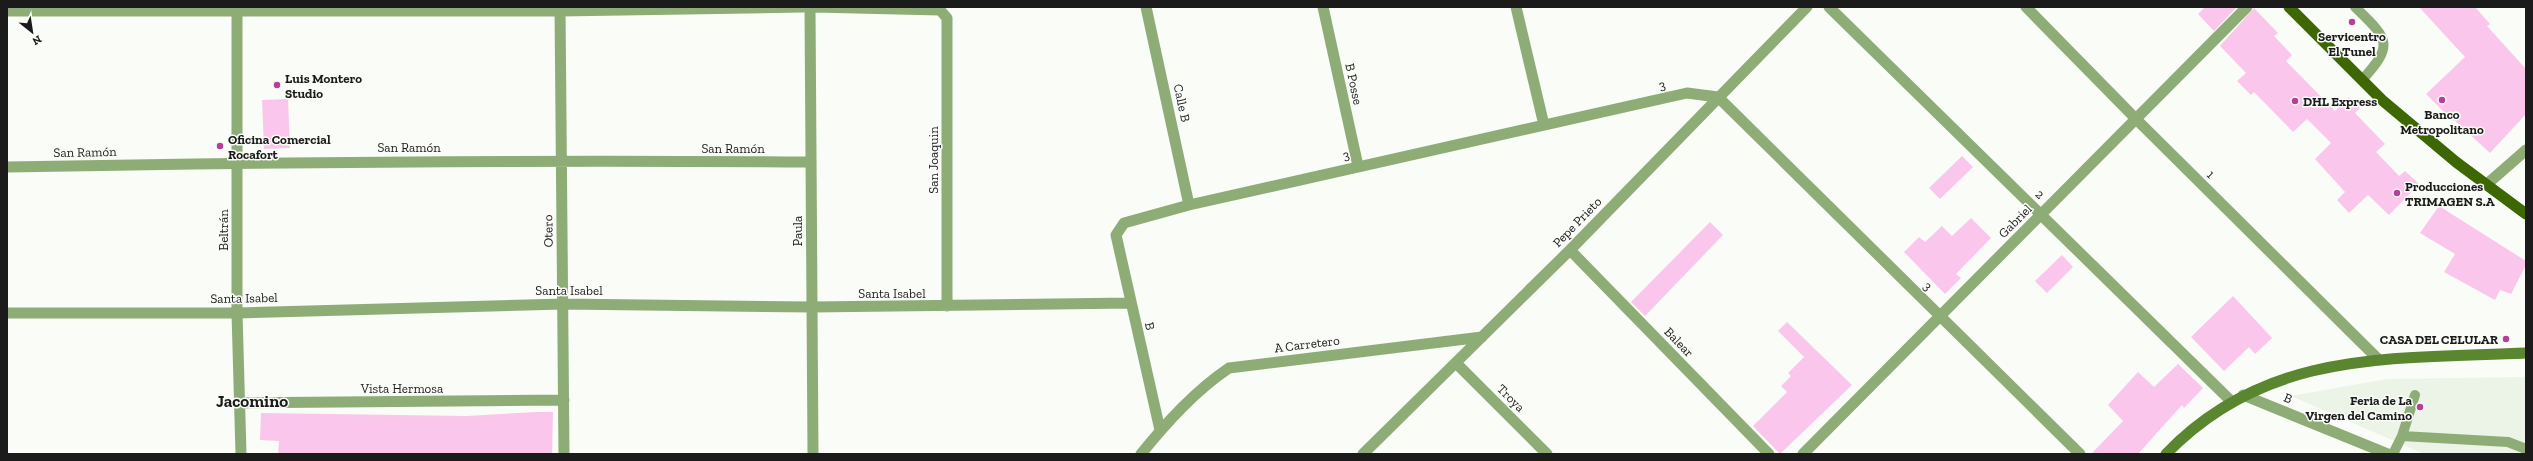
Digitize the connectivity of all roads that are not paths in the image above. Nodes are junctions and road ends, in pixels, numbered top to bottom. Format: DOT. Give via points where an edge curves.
graph roads {
  1 [pos="803,7"];
  2 [pos="810,7"];
  3 [pos="814,7"];
  4 [pos="1146,7"];
  5 [pos="1323,7"];
  6 [pos="1516,7"];
  7 [pos="1807,7"];
  8 [pos="1829,7"];
  9 [pos="2026,7"];
  10 [pos="2248,7"];
  11 [pos="2289,7"];
  12 [pos="2355,7"];
  13 [pos="91,9"];
  14 [pos="237,9"];
  15 [pos="560,9"];
  16 [pos="7,12"];
  17 [pos="2362,80"];
  18 [pos="1718,97"];
  19 [pos="2136,119"];
  20 [pos="1544,125"];
  21 [pos="2526,150"];
  22 [pos="561,161"];
  23 [pos="237,162"];
  24 [pos="811,162"];
  25 [pos="1358,166"];
  26 [pos="7,167"];
  27 [pos="2486,185"];
  28 [pos="1189,205"];
  29 [pos="2526,214"];
  30 [pos="2041,215"];
  31 [pos="1119,228"];
  32 [pos="1570,250"];
  33 [pos="563,304"];
  34 [pos="1130,304"];
  35 [pos="947,306"];
  36 [pos="812,307"];
  37 [pos="7,313"];
  38 [pos="236,313"];
  39 [pos="1939,316"];
  40 [pos="1482,337"];
  41 [pos="2526,353"];
  42 [pos="2378,359"];
  43 [pos="1456,363"];
  44 [pos="2243,395"];
  45 [pos="2415,395"];
  46 [pos="564,400"];
  47 [pos="2231,402"];
  48 [pos="240,403"];
  49 [pos="1160,430"];
  50 [pos="2402,436"];
  51 [pos="2526,449"];
  52 [pos="241,454"];
  53 [pos="564,454"];
  54 [pos="813,454"];
  55 [pos="1141,454"];
  56 [pos="1363,454"];
  57 [pos="1546,454"];
  58 [pos="1769,454"];
  59 [pos="1802,454"];
  60 [pos="2080,454"];
  61 [pos="2166,454"];
  62 [pos="2388,454"];
  63 [pos="2393,454"];
  1 -- 15 [label="street"];
  2 -- 24 [label="street, Paula"];
  3 -- 35 [label="street, San Joaquin" via="940,10 947,18"];
  4 -- 28 [label="street, Calle B"];
  5 -- 25 [label="street, B Posse"];
  6 -- 20 [label="street"];
  7 -- 18 [label="street, Pepe Prieto"];
  8 -- 30 [label="street, 2"];
  9 -- 19 [label="street, 1"];
  10 -- 19 [label="street, Gabriel"];
  11 -- 17 [label="main road"];
  12 -- 17 [label="lane" via="2378,28 2385,49 2380,61"];
  13 -- 14 [label="street"];
  13 -- 16 [label="street"];
  14 -- 15 [label="street"];
  14 -- 23 [label="street, Beltrán"];
  15 -- 22 [label="street, Otero"];
  17 -- 27 [label="main road" via="2382,100"];
  18 -- 20 [label="street, 3" via="1687,93"];
  18 -- 32 [label="street, Pepe Prieto"];
  18 -- 39 [label="street, 3"];
  19 -- 30 [label="street, Gabriel"];
  19 -- 42 [label="street, 1"];
  20 -- 25 [label="street, 3"];
  21 -- 27 [label="street"];
  22 -- 23 [label="street, San Ramón"];
  22 -- 24 [label="street, San Ramón"];
  22 -- 33 [label="street, Otero"];
  23 -- 26 [label="street, San Ramón"];
  23 -- 38 [label="street, Beltrán"];
  24 -- 36 [label="street, Paula"];
  25 -- 28 [label="street, 3"];
  27 -- 29 [label="main road"];
  28 -- 31 [label="street, 3" via="1124,223"];
  30 -- 39 [label="street, Gabriel"];
  30 -- 47 [label="street, 2"];
  31 -- 34 [label="street, B" via="1116,235"];
  32 -- 40 [label="street, Pepe Prieto"];
  32 -- 58 [label="street, Balear"];
  33 -- 36 [label="street, Santa Isabel"];
  33 -- 38 [label="street, Santa Isabel"];
  33 -- 46 [label="street, Otero"];
  34 -- 35 [label="street, Santa Isabel"];
  34 -- 49 [label="street, B"];
  35 -- 36 [label="street, Santa Isabel"];
  36 -- 54 [label="street, Paula"];
  37 -- 38 [label="street, Santa Isabel"];
  38 -- 48 [label="street, Beltrán"];
  39 -- 59 [label="street, Gabriel"];
  39 -- 60 [label="street, 3"];
  40 -- 43 [label="street, Pepe Prieto"];
  40 -- 49 [label="street, A Carretero" via="1229,368 1209,382"];
  41 -- 42 [label="main road"];
  42 -- 44 [label="main road" via="2316,369 2272,382"];
  43 -- 56 [label="street, Pepe Prieto"];
  43 -- 57 [label="street, Troya"];
  44 -- 47 [label="main road"];
  44 -- 62 [label="street, B"];
  45 -- 50 [label="lane"];
  46 -- 48 [label="street, Vista Hermosa"];
  46 -- 53 [label="street, Otero"];
  47 -- 61 [label="main road" via="2191,430"];
  48 -- 52 [label="street, Beltrán"];
  49 -- 55 [label="street, A Carretero"];
  50 -- 51 [label="lane" via="2508,442"];
  50 -- 63 [label="lane"];
}
